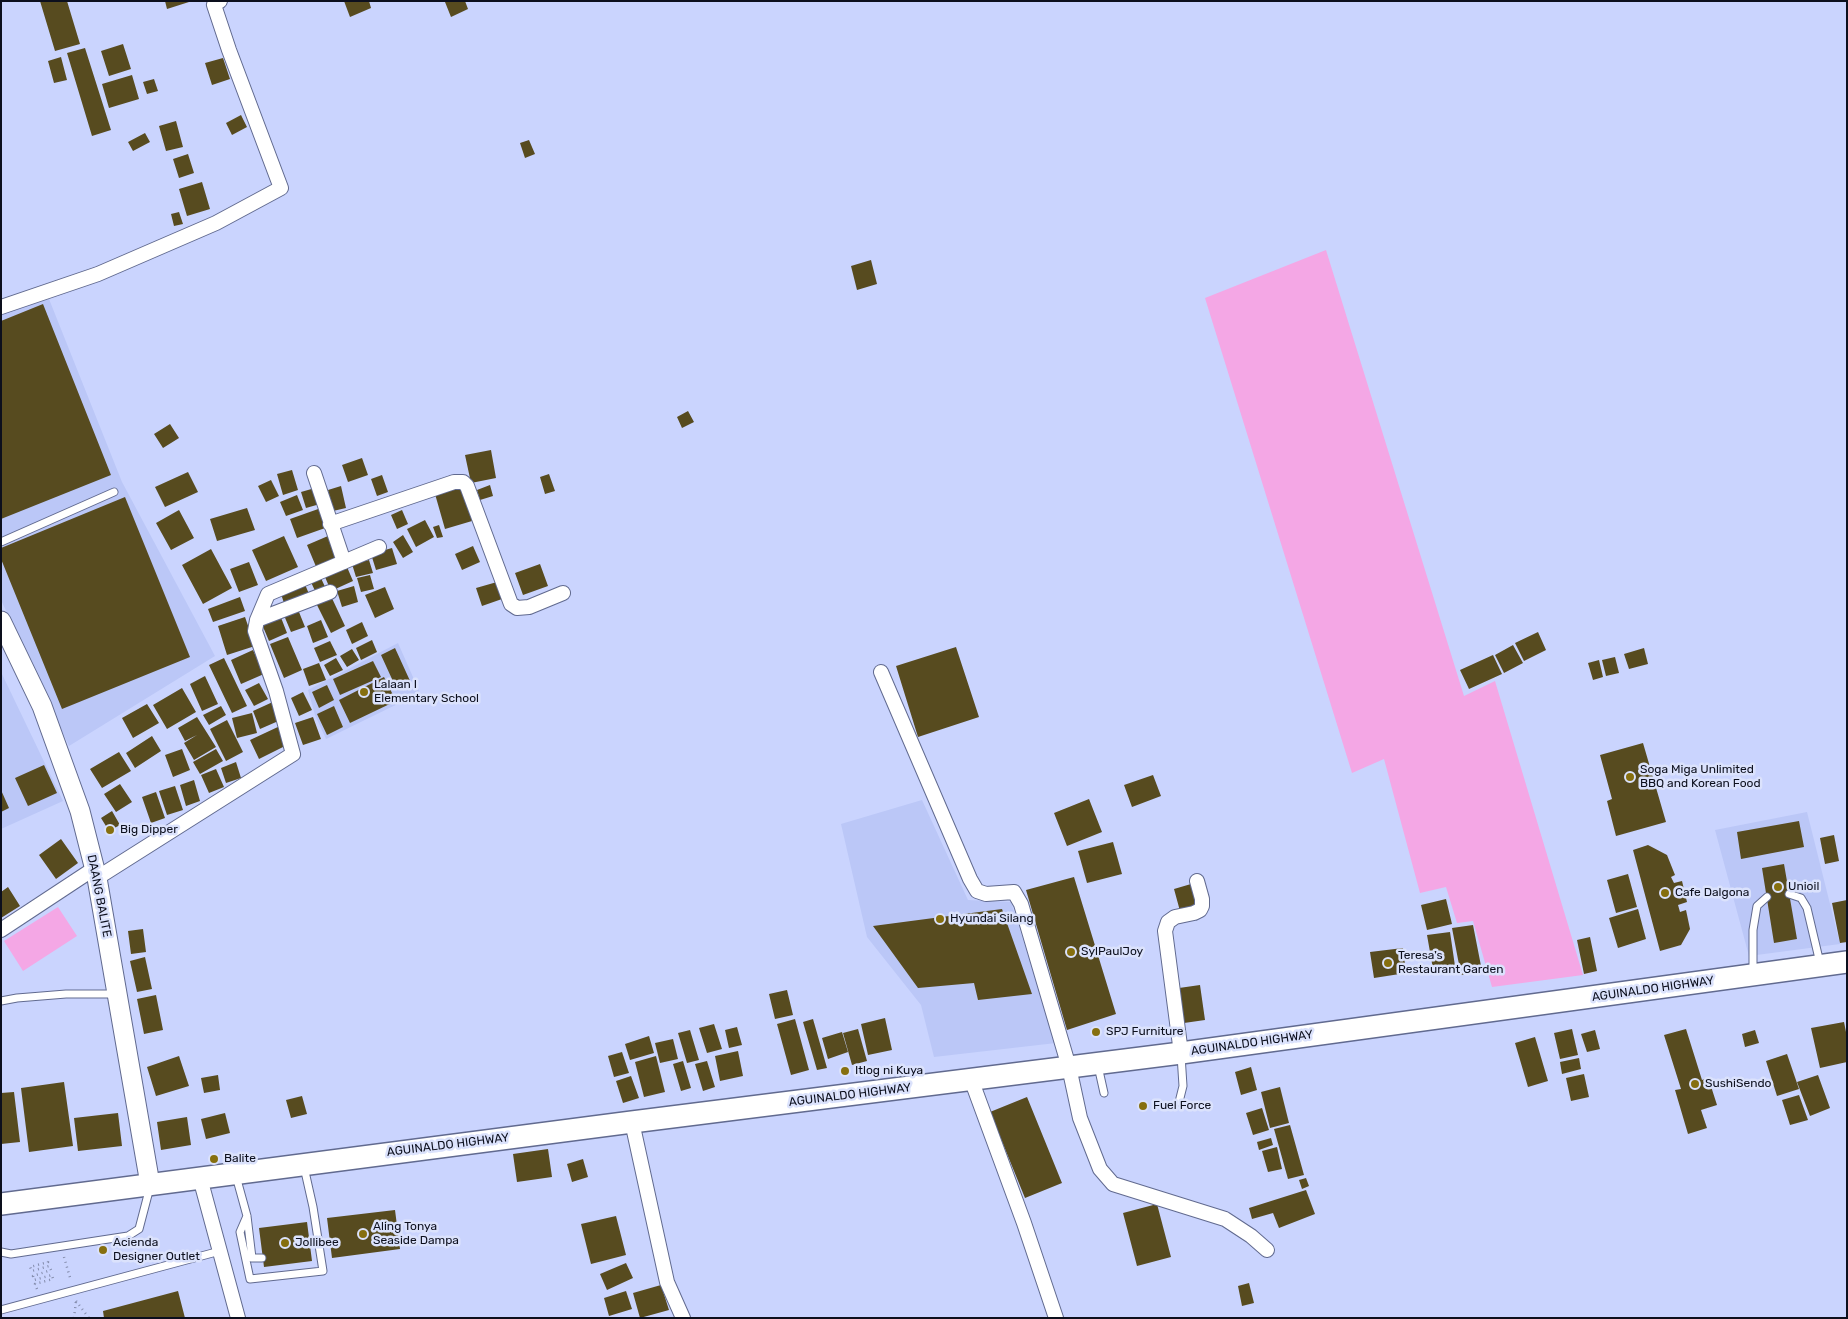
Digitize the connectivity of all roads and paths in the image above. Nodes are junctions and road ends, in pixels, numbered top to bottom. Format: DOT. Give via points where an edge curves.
graph roads {
  1 [pos="220,1"];
  2 [pos="1,307"];
  3 [pos="314,474"];
  4 [pos="114,492"];
  5 [pos="330,524"];
  6 [pos="1,542"];
  7 [pos="380,547"];
  8 [pos="344,562"];
  9 [pos="330,592"];
  10 [pos="563,593"];
  11 [pos="257,620"];
  12 [pos="1,621"];
  13 [pos="881,672"];
  14 [pos="96,873"];
  15 [pos="1197,882"];
  16 [pos="1789,894"];
  17 [pos="1767,897"];
  18 [pos="1,930"];
  19 [pos="1847,962"];
  20 [pos="1820,966"];
  21 [pos="1754,975"];
  22 [pos="117,994"];
  23 [pos="1,1001"];
  24 [pos="1181,1053"];
  25 [pos="1098,1064"];
  26 [pos="1070,1067"];
  27 [pos="971,1080"];
  28 [pos="1104,1093"];
  29 [pos="1179,1102"];
  30 [pos="632,1122"];
  31 [pos="303,1164"];
  32 [pos="236,1173"];
  33 [pos="200,1178"];
  34 [pos="150,1184"];
  35 [pos="1,1204"];
  36 [pos="247,1216"];
  37 [pos="220,1250"];
  38 [pos="1267,1250"];
  39 [pos="1,1252"];
  40 [pos="64,1256"];
  41 [pos="47,1258"];
  42 [pos="262,1258"];
  43 [pos="72,1284"];
  44 [pos="46,1287"];
  45 [pos="1,1310"];
  46 [pos="74,1318"];
  47 [pos="89,1318"];
  48 [pos="238,1318"];
  49 [pos="682,1318"];
  50 [pos="1056,1318"];
  1 -- 2 [label="street" via="214,5 281,188 216,223 98,274"];
  3 -- 5 [label="street"];
  4 -- 6 [label="lane"];
  5 -- 8 [label="street"];
  5 -- 10 [label="street" via="446,484 463,482 510,604 517,608 529,607"];
  7 -- 8 [label="street"];
  8 -- 11 [label="street" via="268,594"];
  9 -- 11 [label="street"];
  11 -- 14 [label="street" via="255,631 293,754"];
  12 -- 14 [label="street, DAANG BALITE" via="42,706 80,811"];
  13 -- 26 [label="street" via="977,891 986,894 1014,892 1021,904"];
  14 -- 18 [label="street"];
  14 -- 22 [label="street, DAANG BALITE"];
  15 -- 24 [label="street" via="1202,899 1200,910 1175,917 1168,922 1165,931"];
  16 -- 20 [label="lane" via="1801,898 1807,908"];
  17 -- 21 [label="lane" via="1756,906"];
  19 -- 20 [label="main road, AGUINALDO HIGHWAY"];
  20 -- 21 [label="main road, AGUINALDO HIGHWAY"];
  21 -- 24 [label="main road, AGUINALDO HIGHWAY"];
  22 -- 23 [label="lane" via="66,994"];
  22 -- 34 [label="street, DAANG BALITE"];
  24 -- 25 [label="main road, AGUINALDO HIGHWAY"];
  24 -- 29 [label="lane" via="1184,1086"];
  25 -- 26 [label="main road, AGUINALDO HIGHWAY"];
  25 -- 28 [label="lane"];
  26 -- 27 [label="main road, AGUINALDO HIGHWAY"];
  26 -- 38 [label="street" via="1080,1118 1100,1169 1113,1184 1225,1219"];
  27 -- 30 [label="main road, AGUINALDO HIGHWAY"];
  27 -- 50 [label="street"];
  30 -- 31 [label="main road, AGUINALDO HIGHWAY"];
  30 -- 49 [label="street" via="667,1282"];
  31 -- 32 [label="main road, AGUINALDO HIGHWAY"];
  31 -- 36 [label="lane" via="323,1271 250,1279 240,1232"];
  32 -- 33 [label="main road, AGUINALDO HIGHWAY"];
  32 -- 36 [label="lane"];
  33 -- 34 [label="main road, AGUINALDO HIGHWAY"];
  33 -- 37 [label="street"];
  34 -- 35 [label="main road, AGUINALDO HIGHWAY"];
  34 -- 39 [label="lane" via="139,1229 128,1236 11,1254"];
  36 -- 42 [label="lane" via="252,1258"];
  37 -- 45 [label="lane"];
  37 -- 48 [label="street"];
  40 -- 43 [label="path"];
  41 -- 44 [label="path" via="48,1262 30,1267 32,1271 49,1266 51,1270 33,1276 34,1280 52,1274 53,1279 36,1284 37,1289"];
  46 -- 47 [label="path" via="76,1301"];
}
